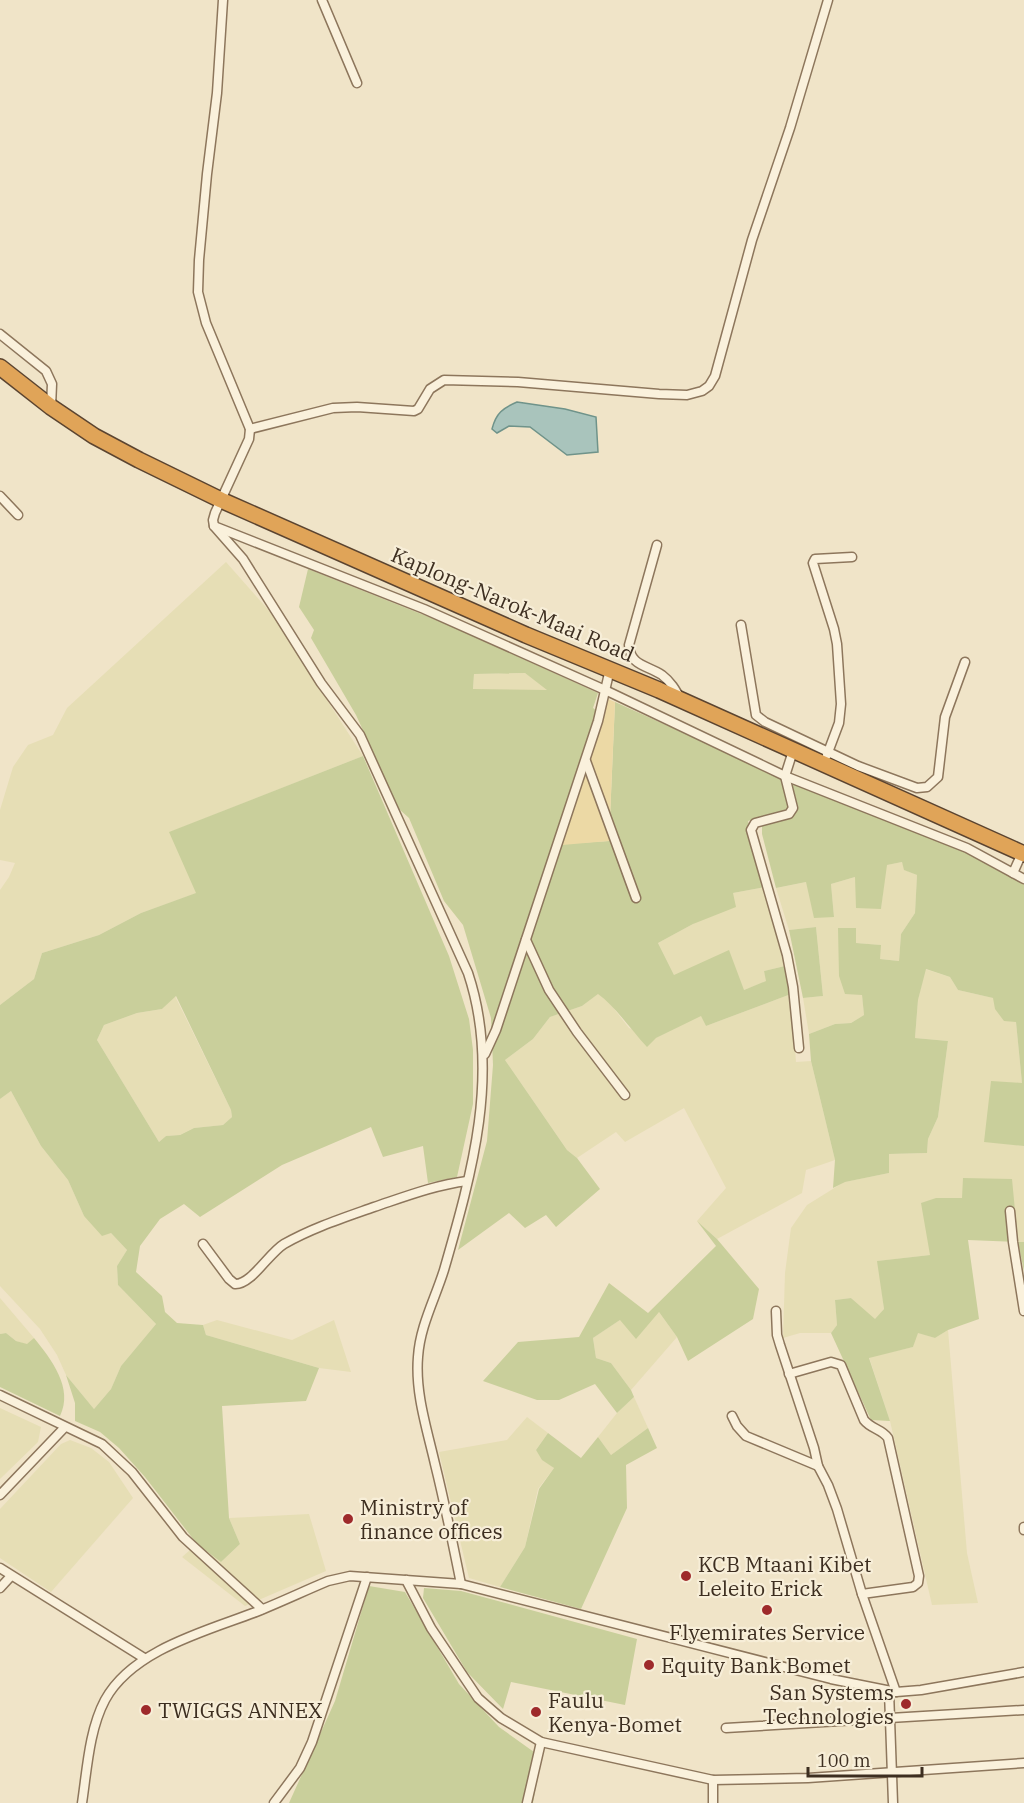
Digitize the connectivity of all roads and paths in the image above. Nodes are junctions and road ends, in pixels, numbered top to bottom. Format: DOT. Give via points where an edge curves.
graph roads {
  1 [pos="223,0"];
  2 [pos="322,0"];
  3 [pos="828,0"];
  4 [pos="357,83"];
  5 [pos="0,334"];
  6 [pos="0,367"];
  7 [pos="51,407"];
  8 [pos="250,429"];
  9 [pos="0,496"];
  10 [pos="220,500"];
  11 [pos="18,515"];
  12 [pos="214,526"];
  13 [pos="657,544"];
  14 [pos="852,557"];
  15 [pos="433,593"];
  16 [pos="424,609"];
  17 [pos="741,625"];
  18 [pos="965,662"];
  19 [pos="610,669"];
  20 [pos="605,690"];
  21 [pos="680,700"];
  22 [pos="793,751"];
  23 [pos="826,758"];
  24 [pos="585,761"];
  25 [pos="785,776"];
  26 [pos="1023,853"];
  27 [pos="1013,873"];
  28 [pos="1024,879"];
  29 [pos="636,898"];
  30 [pos="526,940"];
  31 [pos="799,1048"];
  32 [pos="483,1058"];
  33 [pos="625,1095"];
  34 [pos="467,1181"];
  35 [pos="1010,1211"];
  36 [pos="203,1244"];
  37 [pos="776,1311"];
  38 [pos="1024,1311"];
  39 [pos="789,1374"];
  40 [pos="0,1395"];
  41 [pos="732,1416"];
  42 [pos="64,1427"];
  43 [pos="818,1466"];
  44 [pos="0,1495"];
  45 [pos="0,1568"];
  46 [pos="11,1576"];
  47 [pos="367,1577"];
  48 [pos="406,1580"];
  49 [pos="461,1584"];
  50 [pos="0,1588"];
  51 [pos="862,1594"];
  52 [pos="262,1610"];
  53 [pos="144,1659"];
  54 [pos="1024,1672"];
  55 [pos="892,1691"];
  56 [pos="1024,1710"];
  57 [pos="890,1719"];
  58 [pos="726,1728"];
  59 [pos="541,1742"];
  60 [pos="1024,1763"];
  61 [pos="891,1771"];
  62 [pos="713,1780"];
  63 [pos="82,1803"];
  64 [pos="274,1803"];
  65 [pos="527,1803"];
  66 [pos="713,1803"];
  67 [pos="893,1803"];
  1 -- 8 [label="street" via="198,292 206,323"];
  2 -- 4 [label="street"];
  3 -- 8 [label="street" via="709,386 687,394 659,394 451,379 435,384 414,411 333,408"];
  5 -- 7 [label="street" via="46,371 52,384"];
  6 -- 7 [label="highway, Kaplong-Narok-Maai Road"];
  7 -- 10 [label="highway, Kaplong-Narok-Maai Road" via="133,457"];
  8 -- 10 [label="street" via="246,448"];
  9 -- 11 [label="street"];
  10 -- 12 [label="street"];
  10 -- 15 [label="highway, Kaplong-Narok-Maai Road"];
  12 -- 16 [label="street"];
  12 -- 32 [label="street" via="243,559 321,683 360,735 468,973 479,1012"];
  13 -- 21 [label="street" via="628,645 629,654 673,685"];
  14 -- 23 [label="street" via="815,559 813,563 837,644 841,704 839,723"];
  15 -- 16 [label="street"];
  15 -- 19 [label="highway, Kaplong-Narok-Maai Road"];
  16 -- 20 [label="street"];
  17 -- 23 [label="street" via="756,715"];
  18 -- 23 [label="street" via="945,717 938,777 927,787 917,788"];
  19 -- 20 [label="street"];
  19 -- 21 [label="highway, Kaplong-Narok-Maai Road"];
  20 -- 24 [label="street"];
  20 -- 25 [label="street"];
  21 -- 22 [label="highway, Kaplong-Narok-Maai Road"];
  22 -- 23 [label="highway, Kaplong-Narok-Maai Road"];
  22 -- 25 [label="street"];
  23 -- 26 [label="highway, Kaplong-Narok-Maai Road"];
  24 -- 29 [label="street"];
  24 -- 30 [label="street"];
  25 -- 27 [label="street" via="948,840"];
  25 -- 31 [label="street" via="793,808 789,814 754,823 751,830 787,955"];
  26 -- 27 [label="street"];
  27 -- 28 [label="street"];
  30 -- 32 [label="street"];
  30 -- 33 [label="street" via="549,990"];
  32 -- 34 [label="street" via="478,1127"];
  34 -- 36 [label="street" via="435,1186 308,1231 271,1253 242,1284 229,1279"];
  34 -- 49 [label="street" via="446,1264 420,1337 418,1359 422,1407"];
  35 -- 38 [label="street"];
  37 -- 39 [label="street" via="777,1335"];
  39 -- 43 [label="street"];
  39 -- 51 [label="street" via="831,1362 841,1365 864,1420 888,1438 918,1583"];
  40 -- 42 [label="street"];
  41 -- 43 [label="street" via="746,1436"];
  42 -- 44 [label="street"];
  42 -- 52 [label="street" via="102,1443 117,1456 183,1537"];
  43 -- 51 [label="street" via="837,1509"];
  45 -- 46 [label="street"];
  46 -- 50 [label="street"];
  46 -- 53 [label="street"];
  47 -- 48 [label="street"];
  47 -- 52 [label="street" via="328,1581"];
  47 -- 64 [label="street" via="312,1742 300,1768"];
  48 -- 49 [label="street"];
  48 -- 59 [label="street" via="431,1628 478,1698 501,1718"];
  49 -- 55 [label="street" via="831,1679"];
  51 -- 55 [label="street"];
  52 -- 53 [label="street"];
  53 -- 63 [label="street" via="116,1684 101,1708"];
  54 -- 55 [label="street"];
  55 -- 57 [label="street"];
  56 -- 57 [label="street"];
  57 -- 58 [label="street"];
  57 -- 61 [label="street"];
  59 -- 62 [label="street"];
  59 -- 65 [label="street"];
  60 -- 61 [label="street"];
  61 -- 62 [label="street"];
  61 -- 67 [label="street"];
  62 -- 66 [label="street"];
}
